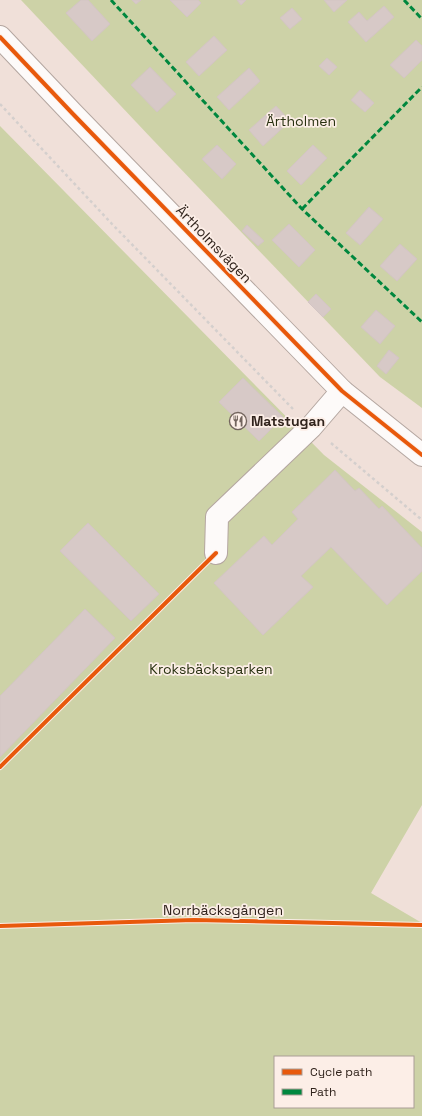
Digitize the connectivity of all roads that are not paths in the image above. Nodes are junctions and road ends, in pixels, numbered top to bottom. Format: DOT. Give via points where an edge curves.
graph roads {
  1 [pos="0,37"];
  2 [pos="342,391"];
  3 [pos="422,455"];
  4 [pos="216,553"];
  1 -- 2 [label="street, Ärtholmsvägen"];
  2 -- 3 [label="street, Ärtholmsvägen"];
  2 -- 4 [label="street" via="311,427 216,517"];
}
